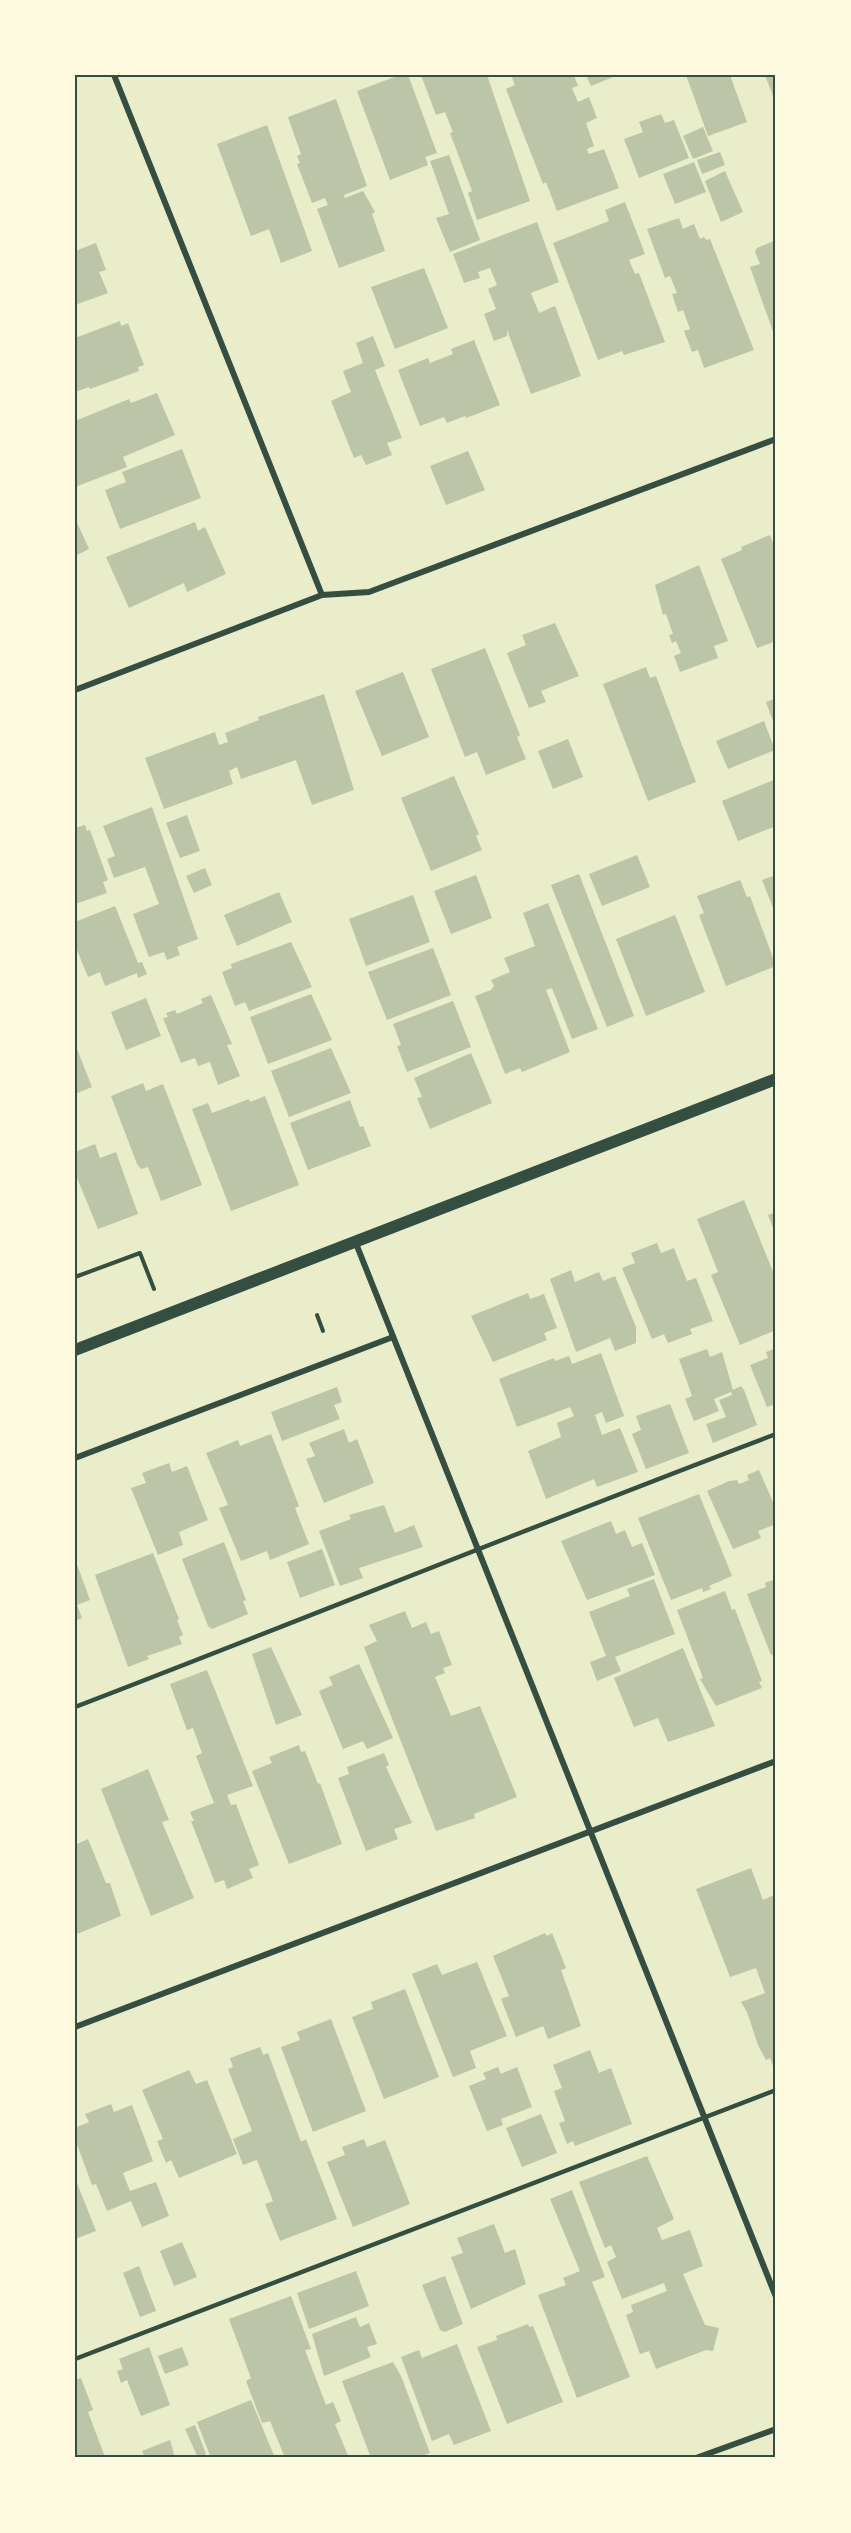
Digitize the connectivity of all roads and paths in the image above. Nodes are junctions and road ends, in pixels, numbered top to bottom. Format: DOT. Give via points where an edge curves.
graph roads {
  1 [pos="114,75"];
  2 [pos="776,439"];
  3 [pos="322,594"];
  4 [pos="75,690"];
  5 [pos="776,1079"];
  6 [pos="355,1241"];
  7 [pos="75,1277"];
  8 [pos="165,1315"];
  9 [pos="317,1315"];
  10 [pos="323,1331"];
  11 [pos="393,1337"];
  12 [pos="75,1350"];
  13 [pos="776,1434"];
  14 [pos="75,1458"];
  15 [pos="478,1551"];
  16 [pos="75,1707"];
  17 [pos="776,1761"];
  18 [pos="589,1832"];
  19 [pos="75,2027"];
  20 [pos="776,2090"];
  21 [pos="704,2117"];
  22 [pos="776,2297"];
  23 [pos="75,2359"];
  24 [pos="776,2429"];
  25 [pos="696,2458"];
  1 -- 3 [label="street"];
  2 -- 3 [label="street" via="369,592"];
  3 -- 4 [label="street"];
  5 -- 6 [label="main road"];
  6 -- 8 [label="main road"];
  6 -- 11 [label="street"];
  7 -- 8 [label="path" via="140,1253"];
  8 -- 12 [label="main road"];
  9 -- 10 [label="path"];
  11 -- 14 [label="street"];
  11 -- 15 [label="street"];
  13 -- 15 [label="lane"];
  15 -- 16 [label="lane"];
  15 -- 18 [label="street"];
  17 -- 18 [label="street"];
  18 -- 19 [label="street"];
  18 -- 21 [label="street"];
  20 -- 21 [label="lane"];
  21 -- 22 [label="street"];
  21 -- 23 [label="lane"];
  24 -- 25 [label="street"];
}
